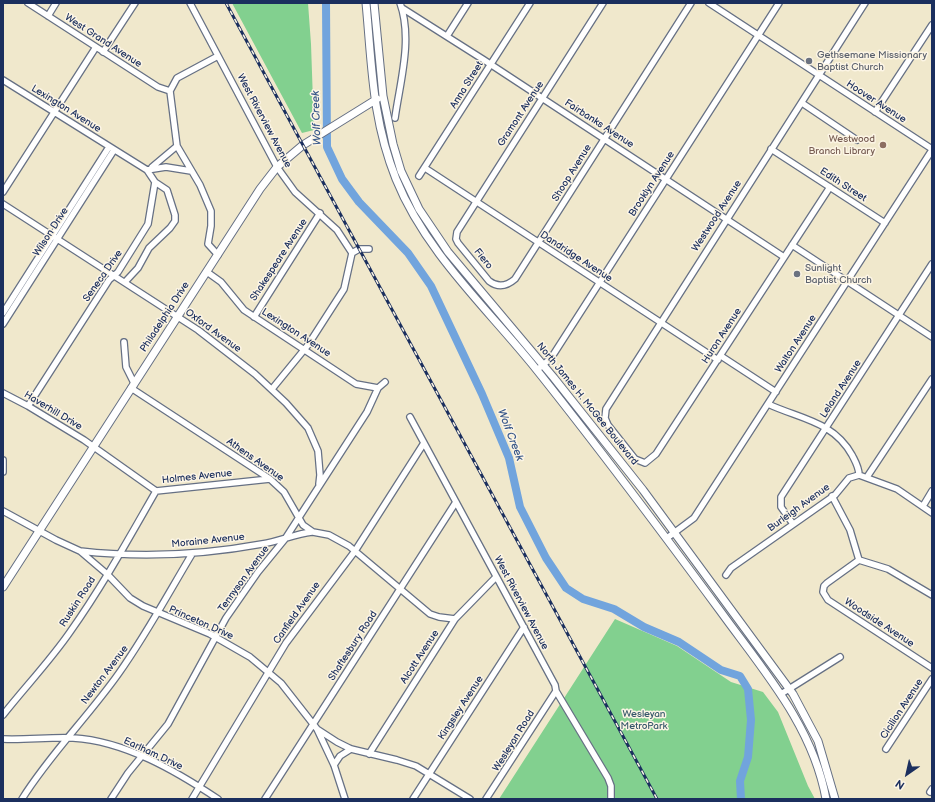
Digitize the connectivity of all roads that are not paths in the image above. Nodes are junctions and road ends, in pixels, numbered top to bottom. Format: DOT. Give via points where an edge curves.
graph roads {
  1 [pos="28,3"];
  2 [pos="56,3"];
  3 [pos="135,3"];
  4 [pos="190,3"];
  5 [pos="366,3"];
  6 [pos="374,3"];
  7 [pos="468,3"];
  8 [pos="530,3"];
  9 [pos="603,3"];
  10 [pos="691,3"];
  11 [pos="709,3"];
  12 [pos="779,3"];
  13 [pos="865,3"];
  14 [pos="401,6"];
  15 [pos="48,16"];
  16 [pos="932,25"];
  17 [pos="758,35"];
  18 [pos="447,36"];
  19 [pos="96,47"];
  20 [pos="104,52"];
  21 [pos="218,56"];
  22 [pos="490,64"];
  23 [pos="819,75"];
  24 [pos="3,80"];
  25 [pos="170,91"];
  26 [pos="383,96"];
  27 [pos="542,98"];
  28 [pos="374,101"];
  29 [pos="802,103"];
  30 [pos="54,112"];
  31 [pos="875,112"];
  32 [pos="395,118"];
  33 [pos="604,139"];
  34 [pos="857,140"];
  35 [pos="177,146"];
  36 [pos="112,149"];
  37 [pos="771,149"];
  38 [pos="932,150"];
  39 [pos="277,167"];
  40 [pos="424,168"];
  41 [pos="147,170"];
  42 [pos="191,171"];
  43 [pos="419,176"];
  44 [pos="666,179"];
  45 [pos="155,182"];
  46 [pos="830,187"];
  47 [pos="3,192"];
  48 [pos="476,201"];
  49 [pos="3,204"];
  50 [pos="320,213"];
  51 [pos="726,219"];
  52 [pos="885,223"];
  53 [pos="456,236"];
  54 [pos="55,237"];
  55 [pos="538,242"];
  56 [pos="792,245"];
  57 [pos="369,249"];
  58 [pos="352,253"];
  59 [pos="218,255"];
  60 [pos="784,257"];
  61 [pos="932,264"];
  62 [pos="207,272"];
  63 [pos="114,275"];
  64 [pos="125,282"];
  65 [pos="847,282"];
  66 [pos="600,283"];
  67 [pos="502,285"];
  68 [pos="3,313"];
  69 [pos="899,315"];
  70 [pos="178,316"];
  71 [pos="254,316"];
  72 [pos="660,322"];
  73 [pos="3,324"];
  74 [pos="932,337"];
  75 [pos="124,342"];
  76 [pos="304,349"];
  77 [pos="719,358"];
  78 [pos="543,365"];
  79 [pos="537,370"];
  80 [pos="932,378"];
  81 [pos="385,382"];
  82 [pos="132,385"];
  83 [pos="378,388"];
  84 [pos="272,389"];
  85 [pos="776,392"];
  86 [pos="3,393"];
  87 [pos="768,404"];
  88 [pos="28,406"];
  89 [pos="410,417"];
  90 [pos="827,427"];
  91 [pos="620,441"];
  92 [pos="424,443"];
  93 [pos="92,447"];
  94 [pos="3,460"];
  95 [pos="3,472"];
  96 [pos="859,475"];
  97 [pos="867,477"];
  98 [pos="270,479"];
  99 [pos="318,487"];
  100 [pos="156,491"];
  101 [pos="932,491"];
  102 [pos="832,496"];
  103 [pos="456,502"];
  104 [pos="923,506"];
  105 [pos="3,511"];
  106 [pos="932,513"];
  107 [pos="298,518"];
  108 [pos="793,524"];
  109 [pos="39,530"];
  110 [pos="313,532"];
  111 [pos="674,533"];
  112 [pos="667,538"];
  113 [pos="285,539"];
  114 [pos="80,551"];
  115 [pos="355,551"];
  116 [pos="192,554"];
  117 [pos="119,555"];
  118 [pos="859,560"];
  119 [pos="107,574"];
  120 [pos="726,575"];
  121 [pos="496,577"];
  122 [pos="3,587"];
  123 [pos="400,589"];
  124 [pos="932,595"];
  125 [pos="157,614"];
  126 [pos="455,619"];
  127 [pos="524,627"];
  128 [pos="215,637"];
  129 [pos="840,657"];
  130 [pos="932,668"];
  131 [pos="268,672"];
  132 [pos="932,679"];
  133 [pos="789,689"];
  134 [pos="556,691"];
  135 [pos="781,694"];
  136 [pos="3,715"];
  137 [pos="315,726"];
  138 [pos="3,738"];
  139 [pos="66,738"];
  140 [pos="351,749"];
  141 [pos="886,749"];
  142 [pos="369,754"];
  143 [pos="142,757"];
  144 [pos="334,765"];
  145 [pos="430,773"];
  146 [pos="200,788"];
  147 [pos="22,799"];
  148 [pos="111,799"];
  149 [pos="192,799"];
  150 [pos="218,799"];
  151 [pos="265,799"];
  152 [pos="345,799"];
  153 [pos="413,799"];
  154 [pos="470,799"];
  155 [pos="486,799"];
  156 [pos="611,799"];
  157 [pos="826,799"];
  158 [pos="835,799"];
  1 -- 15 [label="street, West Grand Avenue"];
  2 -- 15 [label="street"];
  3 -- 20 [label="street"];
  4 -- 21 [label="street, West Riverview Avenue"];
  5 -- 28 [label="main road, North James H. McGee Boulevard"];
  6 -- 26 [label="main road, North James H. McGee Boulevard"];
  7 -- 18 [label="street"];
  8 -- 22 [label="street, Anna Street"];
  9 -- 27 [label="street, Gramont Avenue"];
  10 -- 33 [label="street, Shoop Avenue"];
  11 -- 17 [label="street, Hoover Avenue"];
  12 -- 17 [label="street, Brooklyn Avenue"];
  13 -- 23 [label="street, Westwood Avenue"];
  14 -- 18 [label="street, Fairbanks Avenue"];
  14 -- 32 [label="street" via="405,25 404,45"];
  15 -- 19 [label="street, West Grand Avenue"];
  16 -- 31 [label="street"];
  17 -- 23 [label="street, Hoover Avenue"];
  17 -- 44 [label="street, Brooklyn Avenue"];
  18 -- 22 [label="street, Fairbanks Avenue"];
  19 -- 20 [label="street, West Grand Avenue"];
  19 -- 30 [label="street"];
  20 -- 25 [label="street, West Grand Avenue" via="158,87"];
  21 -- 25 [label="street" via="177,78"];
  21 -- 39 [label="street, West Riverview Avenue"];
  22 -- 27 [label="street, Fairbanks Avenue"];
  22 -- 40 [label="street, Anna Street"];
  23 -- 29 [label="street, Westwood Avenue"];
  23 -- 31 [label="street, Hoover Avenue"];
  24 -- 30 [label="street, Lexington Avenue"];
  25 -- 35 [label="street"];
  26 -- 28 [label="main road, Philadelphia Drive"];
  26 -- 78 [label="main road, North James H. McGee Boulevard" via="395,154 419,209 451,256"];
  27 -- 33 [label="street, Fairbanks Avenue"];
  27 -- 48 [label="street, Gramont Avenue"];
  28 -- 39 [label="main road, Philadelphia Drive" via="316,137"];
  28 -- 79 [label="main road, North James H. McGee Boulevard" via="390,162 415,218 440,255"];
  29 -- 34 [label="street"];
  29 -- 37 [label="street, Westwood Avenue"];
  30 -- 36 [label="street, Lexington Avenue"];
  30 -- 47 [label="street"];
  31 -- 38 [label="street, Hoover Avenue"];
  33 -- 44 [label="street, Fairbanks Avenue"];
  33 -- 55 [label="street, Shoop Avenue"];
  35 -- 41 [label="street"];
  35 -- 42 [label="street"];
  36 -- 41 [label="street, Lexington Avenue"];
  36 -- 54 [label="street, Wilson Drive"];
  37 -- 46 [label="street, Edith Street"];
  37 -- 51 [label="street, Westwood Avenue"];
  38 -- 52 [label="street, Walton Avenue"];
  39 -- 50 [label="street, West Riverview Avenue" via="295,192"];
  39 -- 59 [label="main road, Philadelphia Drive" via="256,194"];
  40 -- 43 [label="street, Anna Street"];
  40 -- 48 [label="street, Dandridge Avenue"];
  41 -- 42 [label="street" via="166,167"];
  41 -- 45 [label="street"];
  42 -- 59 [label="street" via="211,210 208,244"];
  44 -- 51 [label="street, Fairbanks Avenue"];
  44 -- 66 [label="street, Brooklyn Avenue"];
  45 -- 63 [label="street, Seneca Drive" via="148,224"];
  45 -- 64 [label="street" via="167,190 175,221 149,248 138,268"];
  46 -- 52 [label="street, Edith Street"];
  46 -- 56 [label="street, Huron Avenue"];
  48 -- 53 [label="street, Gramont Avenue"];
  48 -- 55 [label="street, Dandridge Avenue"];
  49 -- 54 [label="street, Oxford Avenue"];
  50 -- 58 [label="street, West Riverview Avenue" via="337,230"];
  50 -- 71 [label="street, Shakespeare Avenue"];
  51 -- 60 [label="street, Fairbanks Avenue"];
  51 -- 72 [label="street, Westwood Avenue"];
  52 -- 65 [label="street, Walton Avenue"];
  53 -- 67 [label="street, Fiero" via="458,243 489,281"];
  54 -- 63 [label="street, Oxford Avenue"];
  54 -- 68 [label="street, Wilson Drive"];
  54 -- 73 [label="street, Wilson Drive"];
  55 -- 66 [label="street, Dandridge Avenue"];
  55 -- 67 [label="street, Shoop Avenue" via="515,279 509,284"];
  56 -- 60 [label="street, Huron Avenue"];
  56 -- 65 [label="street"];
  57 -- 58 [label="street" via="359,249"];
  58 -- 76 [label="street" via="344,289"];
  59 -- 62 [label="main road, Philadelphia Drive"];
  60 -- 77 [label="street, Huron Avenue"];
  61 -- 69 [label="street, Leland Avenue"];
  62 -- 70 [label="main road, Philadelphia Drive"];
  62 -- 71 [label="street, Lexington Avenue" via="221,282 239,304"];
  63 -- 64 [label="street, Oxford Avenue"];
  63 -- 88 [label="street, Seneca Drive"];
  64 -- 70 [label="street, Oxford Avenue"];
  65 -- 69 [label="street"];
  65 -- 85 [label="street, Walton Avenue"];
  66 -- 72 [label="street, Dandridge Avenue"];
  66 -- 78 [label="street, Brooklyn Avenue" via="551,358"];
  69 -- 74 [label="street"];
  69 -- 90 [label="street, Leland Avenue"];
  70 -- 82 [label="main road, Philadelphia Drive"];
  70 -- 84 [label="street, Oxford Avenue" via="224,348"];
  71 -- 76 [label="street, Lexington Avenue"];
  72 -- 77 [label="street, Dandridge Avenue"];
  72 -- 91 [label="street, Westwood Avenue" via="606,409 606,422"];
  75 -- 82 [label="street" via="126,367"];
  76 -- 83 [label="street, Lexington Avenue" via="356,384"];
  76 -- 84 [label="street"];
  77 -- 85 [label="street, Dandridge Avenue"];
  77 -- 91 [label="street, Huron Avenue" via="652,459 645,464 636,461"];
  78 -- 79 [label="street, Brooklyn Avenue"];
  78 -- 111 [label="main road, North James H. McGee Boulevard" via="608,444"];
  79 -- 112 [label="main road, North James H. McGee Boulevard"];
  80 -- 97 [label="street"];
  81 -- 83 [label="street"];
  82 -- 93 [label="main road, Philadelphia Drive"];
  82 -- 98 [label="street, Athens Avenue"];
  83 -- 99 [label="street, Tennyson Avenue" via="367,412"];
  84 -- 99 [label="street, Oxford Avenue" via="303,421 314,438 319,459"];
  85 -- 87 [label="street, Walton Avenue"];
  86 -- 88 [label="street, Haverhill Drive"];
  87 -- 90 [label="street"];
  87 -- 111 [label="street, Walton Avenue" via="694,518"];
  88 -- 93 [label="street, Haverhill Drive"];
  89 -- 92 [label="street, West Riverview Avenue"];
  90 -- 96 [label="street" via="848,448 859,469"];
  90 -- 108 [label="street, Leland Avenue" via="780,496 781,507"];
  92 -- 103 [label="street, West Riverview Avenue"];
  92 -- 115 [label="street, Canfield Avenue"];
  93 -- 100 [label="street, Holmes Avenue"];
  93 -- 109 [label="main road, Philadelphia Drive"];
  94 -- 95 [label="street"];
  96 -- 97 [label="street"];
  96 -- 102 [label="street, Burleigh Avenue" via="849,478"];
  97 -- 104 [label="street" via="897,489"];
  98 -- 100 [label="street, Holmes Avenue"];
  98 -- 107 [label="street, Athens Avenue" via="284,492"];
  99 -- 107 [label="street, Tennyson Avenue"];
  100 -- 117 [label="street, Ruskin Road"];
  101 -- 104 [label="street"];
  102 -- 108 [label="street, Burleigh Avenue"];
  102 -- 118 [label="street" via="850,530"];
  103 -- 121 [label="street, West Riverview Avenue"];
  103 -- 123 [label="street, Shaftesbury Road"];
  104 -- 106 [label="street"];
  105 -- 109 [label="street, Princeton Drive"];
  107 -- 110 [label="street, Athens Avenue"];
  107 -- 113 [label="street, Tennyson Avenue"];
  108 -- 120 [label="street, Burleigh Avenue" via="731,568"];
  109 -- 114 [label="street, Princeton Drive"];
  109 -- 122 [label="main road, Philadelphia Drive"];
  110 -- 113 [label="street, Moraine Avenue" via="296,534"];
  110 -- 115 [label="street, Athens Avenue" via="336,538"];
  111 -- 112 [label="street, Walton Avenue"];
  111 -- 133 [label="main road, North James H. McGee Boulevard"];
  112 -- 135 [label="main road, North James H. McGee Boulevard"];
  113 -- 116 [label="street, Moraine Avenue"];
  113 -- 128 [label="street, Tennyson Avenue" via="236,603"];
  114 -- 117 [label="street, Moraine Avenue"];
  114 -- 119 [label="street, Princeton Drive"];
  115 -- 123 [label="street, Athens Avenue"];
  115 -- 131 [label="street, Canfield Avenue" via="304,617"];
  116 -- 117 [label="street, Moraine Avenue"];
  116 -- 125 [label="street, Newton Avenue"];
  117 -- 119 [label="street, Ruskin Road"];
  118 -- 124 [label="street" via="888,569"];
  118 -- 130 [label="street, Woodside Avenue" via="823,588 828,600"];
  119 -- 125 [label="street, Princeton Drive" via="130,598"];
  119 -- 136 [label="street, Ruskin Road" via="60,646"];
  121 -- 126 [label="street, Alcott Avenue"];
  121 -- 127 [label="street, West Riverview Avenue"];
  123 -- 126 [label="street, Athens Avenue" via="430,614"];
  123 -- 137 [label="street, Shaftesbury Road"];
  125 -- 128 [label="street, Princeton Drive"];
  125 -- 139 [label="street, Newton Avenue" via="115,678"];
  126 -- 142 [label="street, Alcott Avenue"];
  127 -- 134 [label="street, West Riverview Avenue"];
  127 -- 145 [label="street, Kingsley Avenue"];
  128 -- 131 [label="street, Princeton Drive" via="245,654"];
  128 -- 143 [label="street, Tennyson Avenue" via="175,714"];
  129 -- 133 [label="street"];
  131 -- 137 [label="street, Princeton Drive" via="292,695"];
  131 -- 146 [label="street, Canfield Avenue"];
  132 -- 141 [label="street, Cicilion Avenue"];
  133 -- 135 [label="street"];
  133 -- 158 [label="main road, North James H. McGee Boulevard" via="818,741"];
  134 -- 155 [label="street, Wesleyan Road"];
  134 -- 156 [label="street, West Riverview Avenue" via="608,778"];
  135 -- 157 [label="main road, North James H. McGee Boulevard" via="809,744"];
  137 -- 140 [label="street, Princeton Drive"];
  137 -- 144 [label="street"];
  137 -- 151 [label="street, Shaftesbury Road"];
  138 -- 139 [label="street, Earlham Drive"];
  139 -- 143 [label="street, Earlham Drive" via="109,744"];
  139 -- 147 [label="street, Newton Avenue"];
  140 -- 142 [label="street, Princeton Drive"];
  140 -- 144 [label="street" via="340,756"];
  142 -- 145 [label="street, Princeton Drive" via="405,762"];
  143 -- 146 [label="street, Earlham Drive"];
  143 -- 148 [label="street, Tennyson Avenue"];
  144 -- 152 [label="street"];
  145 -- 153 [label="street, Kingsley Avenue"];
  145 -- 154 [label="street, Princeton Drive"];
  146 -- 149 [label="street, Canfield Avenue"];
  146 -- 150 [label="street, Earlham Drive"];
}
